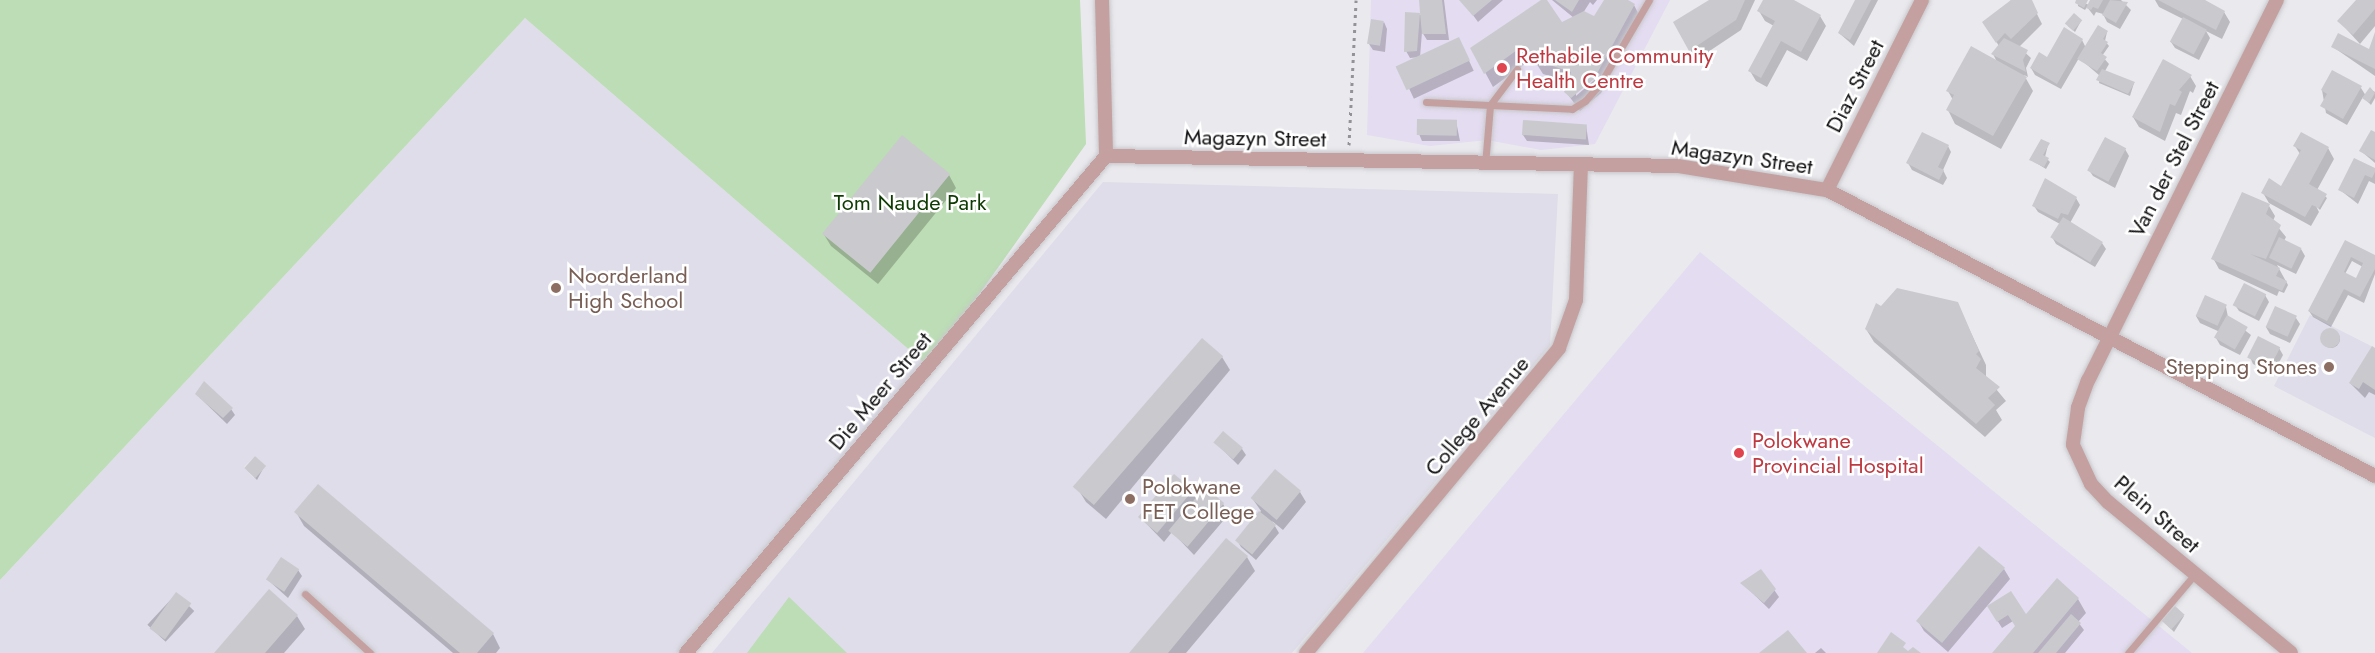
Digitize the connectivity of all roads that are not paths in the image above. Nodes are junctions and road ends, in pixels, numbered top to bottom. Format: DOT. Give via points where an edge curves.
graph roads {
  1 [pos="1102,0"];
  2 [pos="1649,0"];
  3 [pos="1922,0"];
  4 [pos="2277,0"];
  5 [pos="1517,69"];
  6 [pos="1426,102"];
  7 [pos="1490,105"];
  8 [pos="1106,156"];
  9 [pos="1485,165"];
  10 [pos="1581,165"];
  11 [pos="1827,190"];
  12 [pos="2109,337"];
  13 [pos="2375,476"];
  14 [pos="2195,574"];
  15 [pos="305,594"];
  16 [pos="370,653"];
  17 [pos="686,653"];
  18 [pos="1306,653"];
  19 [pos="2128,653"];
  20 [pos="2291,653"];
  1 -- 8 [label="street"];
  2 -- 7 [label="lane" via="1600,84 1581,104 1562,110"];
  3 -- 11 [label="street, Diaz Street"];
  4 -- 12 [label="street, Van der Stel Street"];
  5 -- 7 [label="lane"];
  6 -- 7 [label="lane"];
  7 -- 9 [label="lane"];
  8 -- 9 [label="street, Magazyn Street"];
  8 -- 17 [label="street, Die Meer Street"];
  9 -- 10 [label="street, Magazyn Street"];
  10 -- 11 [label="street, Magazyn Street" via="1689,167"];
  10 -- 18 [label="street, College Avenue" via="1576,300 1559,348"];
  11 -- 12 [label="street, Magazyn Street"];
  12 -- 13 [label="street, Magazyn Street"];
  12 -- 14 [label="street, Plein Street" via="2078,408 2073,445 2078,459 2091,484 2108,502"];
  14 -- 19 [label="lane"];
  14 -- 20 [label="street, Plein Street"];
  15 -- 16 [label="lane"];
}
